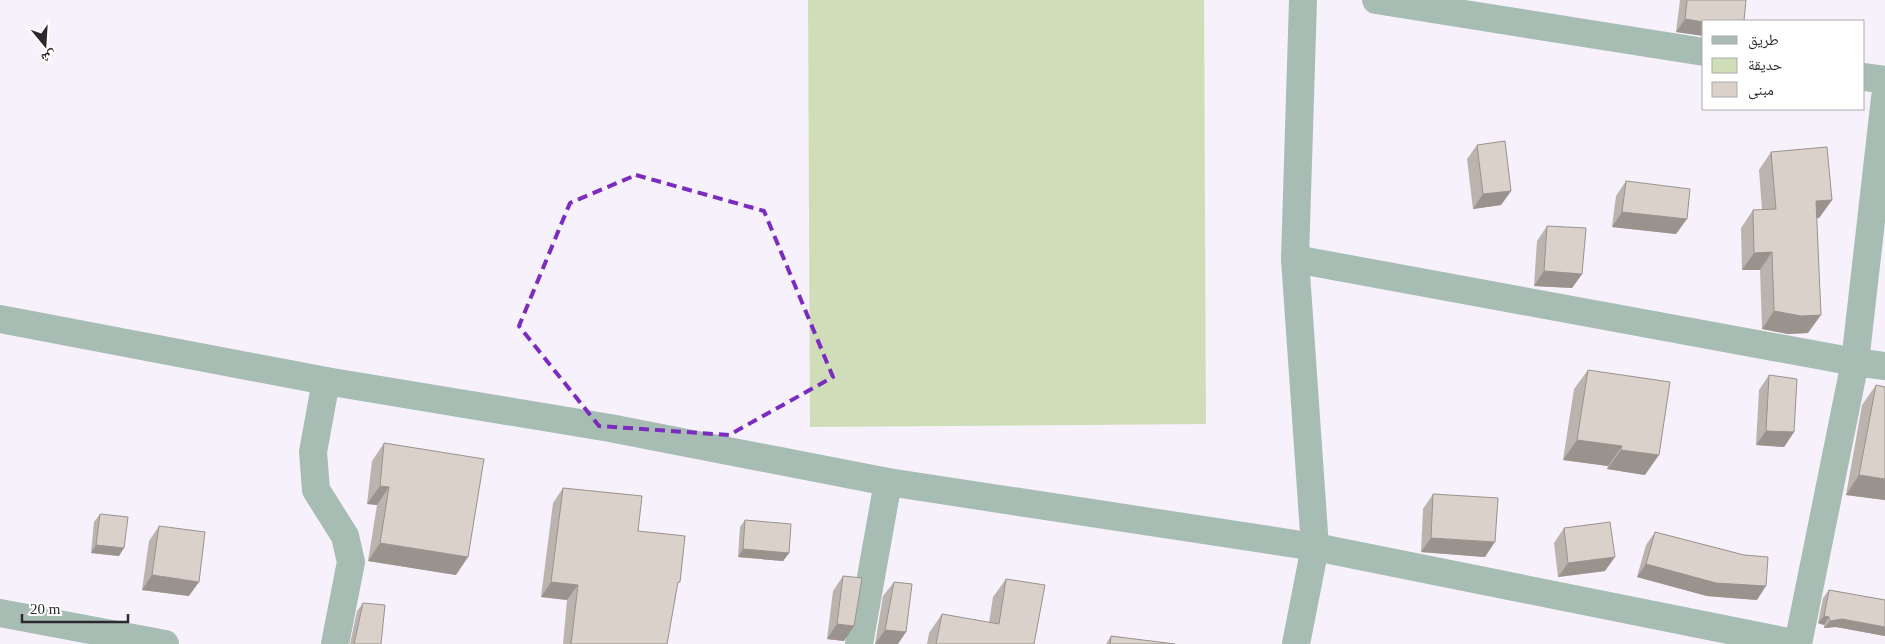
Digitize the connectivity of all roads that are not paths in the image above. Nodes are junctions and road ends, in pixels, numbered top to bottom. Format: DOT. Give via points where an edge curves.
graph roads {
  1 [pos="1303,0"];
  2 [pos="1376,0"];
  3 [pos="1702,52"];
  4 [pos="1865,77"];
  5 [pos="1885,80"];
  6 [pos="1885,98"];
  7 [pos="1295,258"];
  8 [pos="0,319"];
  9 [pos="1856,362"];
  10 [pos="1885,366"];
  11 [pos="326,381"];
  12 [pos="888,482"];
  13 [pos="1315,547"];
  14 [pos="0,613"];
  15 [pos="164,644"];
  16 [pos="335,644"];
  17 [pos="860,644"];
  18 [pos="1296,644"];
  19 [pos="1798,644"];
  1 -- 7 [label="street"];
  2 -- 3 [label="street"];
  4 -- 5 [label="street"];
  6 -- 9 [label="street"];
  7 -- 9 [label="street"];
  7 -- 13 [label="street"];
  8 -- 11 [label="street"];
  9 -- 10 [label="street"];
  9 -- 19 [label="street"];
  11 -- 12 [label="street" via="610,428"];
  11 -- 16 [label="street" via="314,452 316,490 345,536 350,562"];
  12 -- 13 [label="street"];
  12 -- 17 [label="street"];
  13 -- 18 [label="street"];
  13 -- 19 [label="street"];
  14 -- 15 [label="street"];
}
